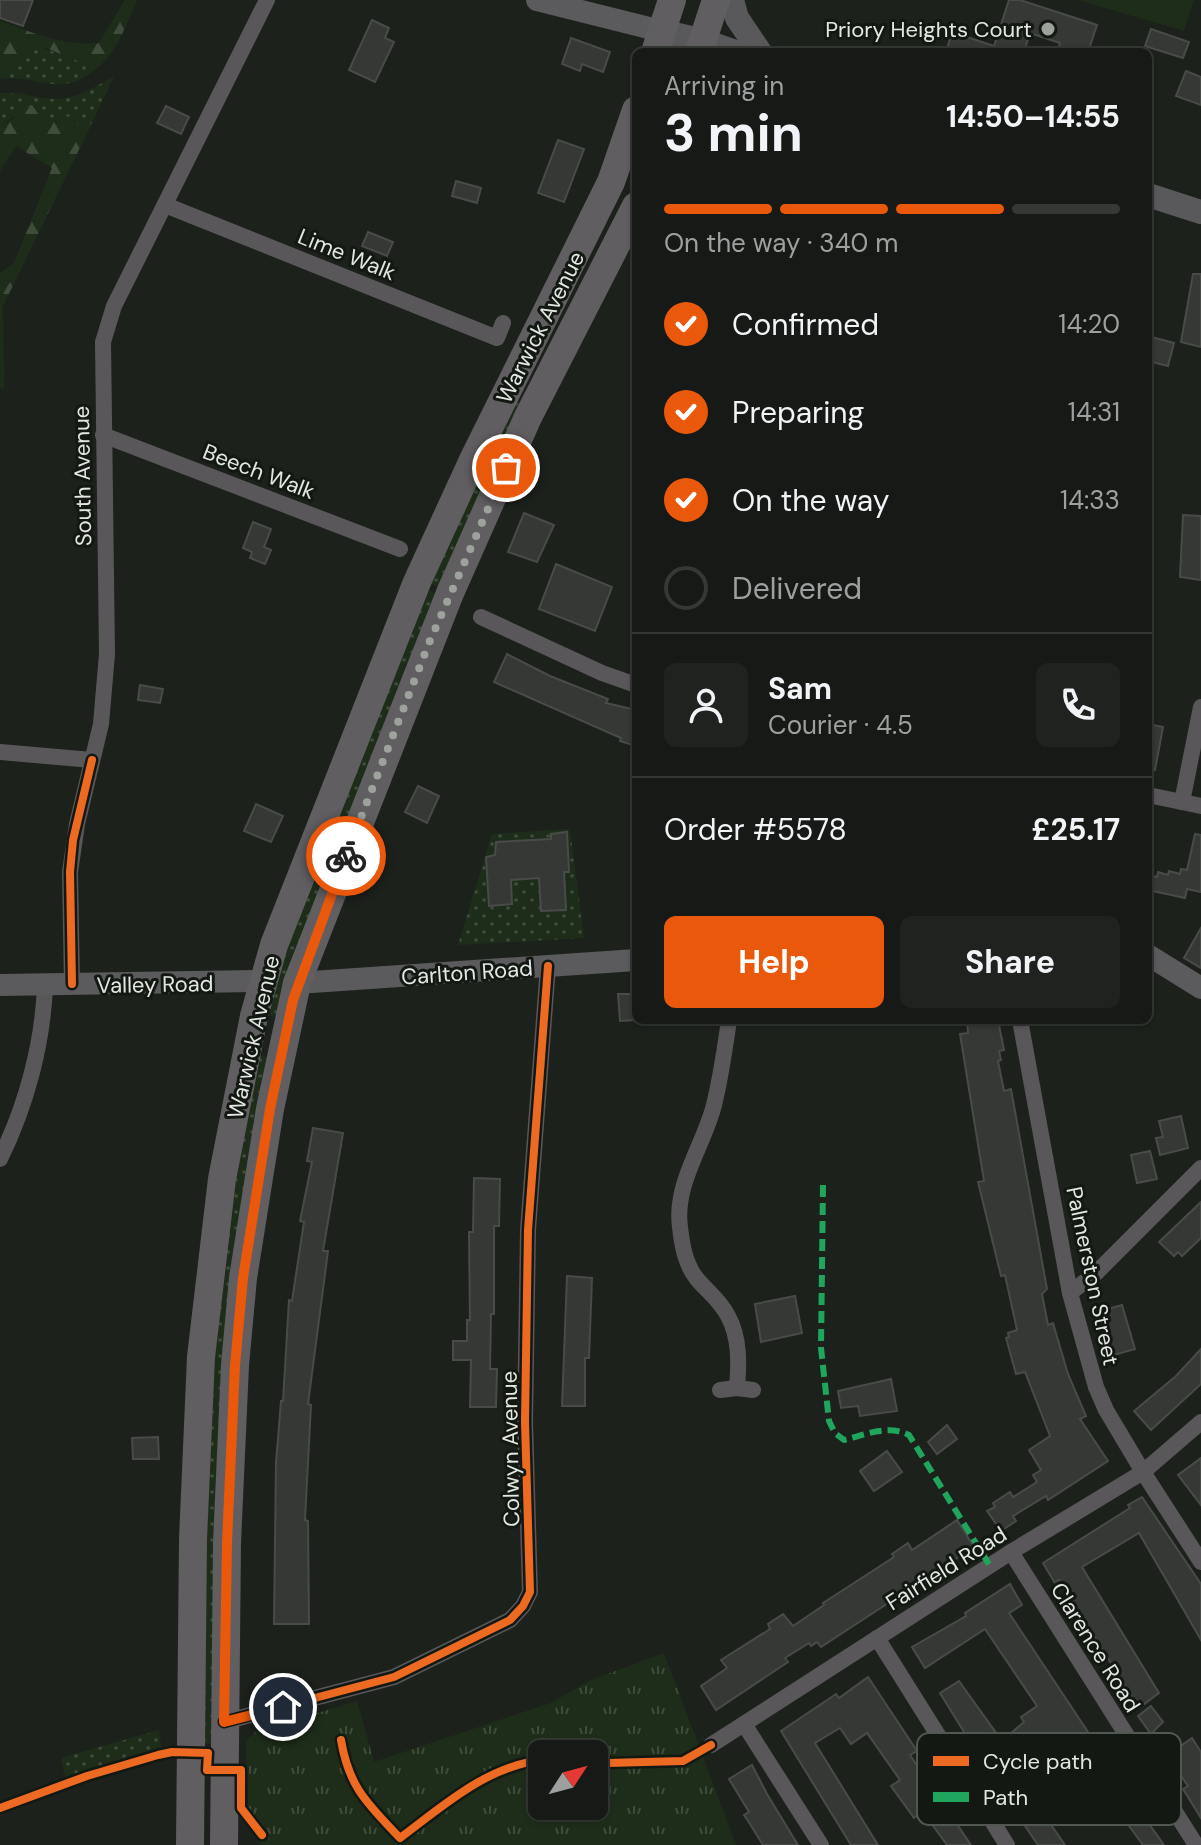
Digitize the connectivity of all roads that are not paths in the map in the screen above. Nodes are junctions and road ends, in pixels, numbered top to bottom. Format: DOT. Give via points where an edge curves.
graph roads {
  1 [pos="267,0"];
  2 [pos="537,0"];
  3 [pos="672,0"];
  4 [pos="716,0"];
  5 [pos="732,0"];
  6 [pos="658,41"];
  7 [pos="698,48"];
  8 [pos="757,48"];
  9 [pos="632,122"];
  10 [pos="632,158"];
  11 [pos="611,182"];
  12 [pos="1152,196"];
  13 [pos="165,205"];
  14 [pos="1201,212"];
  15 [pos="632,214"];
  16 [pos="503,323"];
  17 [pos="103,435"];
  18 [pos="400,549"];
  19 [pos="481,617"];
  20 [pos="632,684"];
  21 [pos="1201,707"];
  22 [pos="0,752"];
  23 [pos="92,760"];
  24 [pos="1152,796"];
  25 [pos="1182,802"];
  26 [pos="1201,806"];
  27 [pos="1152,957"];
  28 [pos="632,960"];
  29 [pos="548,966"];
  30 [pos="263,981"];
  31 [pos="297,983"];
  32 [pos="72,984"];
  33 [pos="0,985"];
  34 [pos="45,985"];
  35 [pos="1201,988"];
  36 [pos="728,1024"];
  37 [pos="1021,1024"];
  38 [pos="0,1159"];
  39 [pos="1201,1168"];
  40 [pos="1070,1293"];
  41 [pos="720,1390"];
  42 [pos="1201,1422"];
  43 [pos="1143,1472"];
  44 [pos="1011,1552"];
  45 [pos="1201,1562"];
  46 [pos="877,1638"];
  47 [pos="224,1722"];
  48 [pos="744,1724"];
  49 [pos="937,1733"];
  50 [pos="1125,1733"];
  51 [pos="711,1745"];
  52 [pos="1181,1821"];
  53 [pos="994,1825"];
  54 [pos="190,1845"];
  55 [pos="224,1845"];
  56 [pos="821,1845"];
  57 [pos="1007,1845"];
  58 [pos="1196,1845"];
  1 -- 13 [label="street, South Avenue"];
  2 -- 6 [label="street"];
  3 -- 6 [label="highway"];
  4 -- 7 [label="highway"];
  5 -- 8 [label="main road"];
  6 -- 7 [label="main road"];
  9 -- 11 [label="highway, Warwick Avenue"];
  10 -- 11 [label="highway"];
  11 -- 30 [label="highway, Warwick Avenue" via="417,582"];
  12 -- 14 [label="main road"];
  13 -- 16 [label="street, Lime Walk" via="497,338"];
  13 -- 17 [label="street, South Avenue" via="106,327"];
  15 -- 31 [label="highway, Warwick Avenue" via="528,417 439,618"];
  17 -- 18 [label="street, Beech Walk"];
  17 -- 23 [label="street, South Avenue" via="107,654 103,712"];
  19 -- 20 [label="street"];
  21 -- 25 [label="street"];
  22 -- 23 [label="street"];
  23 -- 32 [label="street, South Avenue" via="70,872"];
  24 -- 25 [label="street"];
  25 -- 26 [label="street"];
  27 -- 35 [label="street"];
  28 -- 29 [label="street, Carlton Road"];
  29 -- 31 [label="street, Carlton Road"];
  29 -- 47 [label="street, Colwyn Avenue" via="528,1230 525,1422 530,1592 510,1620 394,1677"];
  30 -- 32 [label="street, Valley Road"];
  30 -- 54 [label="highway, Warwick Avenue" via="222,1179 203,1343 193,1539"];
  31 -- 47 [label="highway, Warwick Avenue" via="243,1278 227,1543"];
  32 -- 34 [label="street, Valley Road"];
  33 -- 34 [label="street, Valley Road"];
  34 -- 38 [label="street" via="44,1015 28,1084"];
  36 -- 41 [label="street" via="714,1106 684,1186 679,1220 684,1255 732,1325 745,1389"];
  37 -- 40 [label="street, Palmerston Street"];
  39 -- 40 [label="street"];
  40 -- 43 [label="street, Palmerston Street" via="1096,1387"];
  42 -- 43 [label="street, Fairfield Road"];
  43 -- 44 [label="street, Fairfield Road"];
  43 -- 45 [label="street, Palmerston Street"];
  44 -- 46 [label="street, Fairfield Road"];
  44 -- 50 [label="street, Clarence Road"];
  46 -- 48 [label="street, Fairfield Road"];
  46 -- 49 [label="street"];
  47 -- 55 [label="highway, Warwick Avenue"];
  48 -- 51 [label="street, Fairfield Road"];
  48 -- 56 [label="street"];
  52 -- 58 [label="street, Clarence Road"];
  53 -- 57 [label="street"];
}
